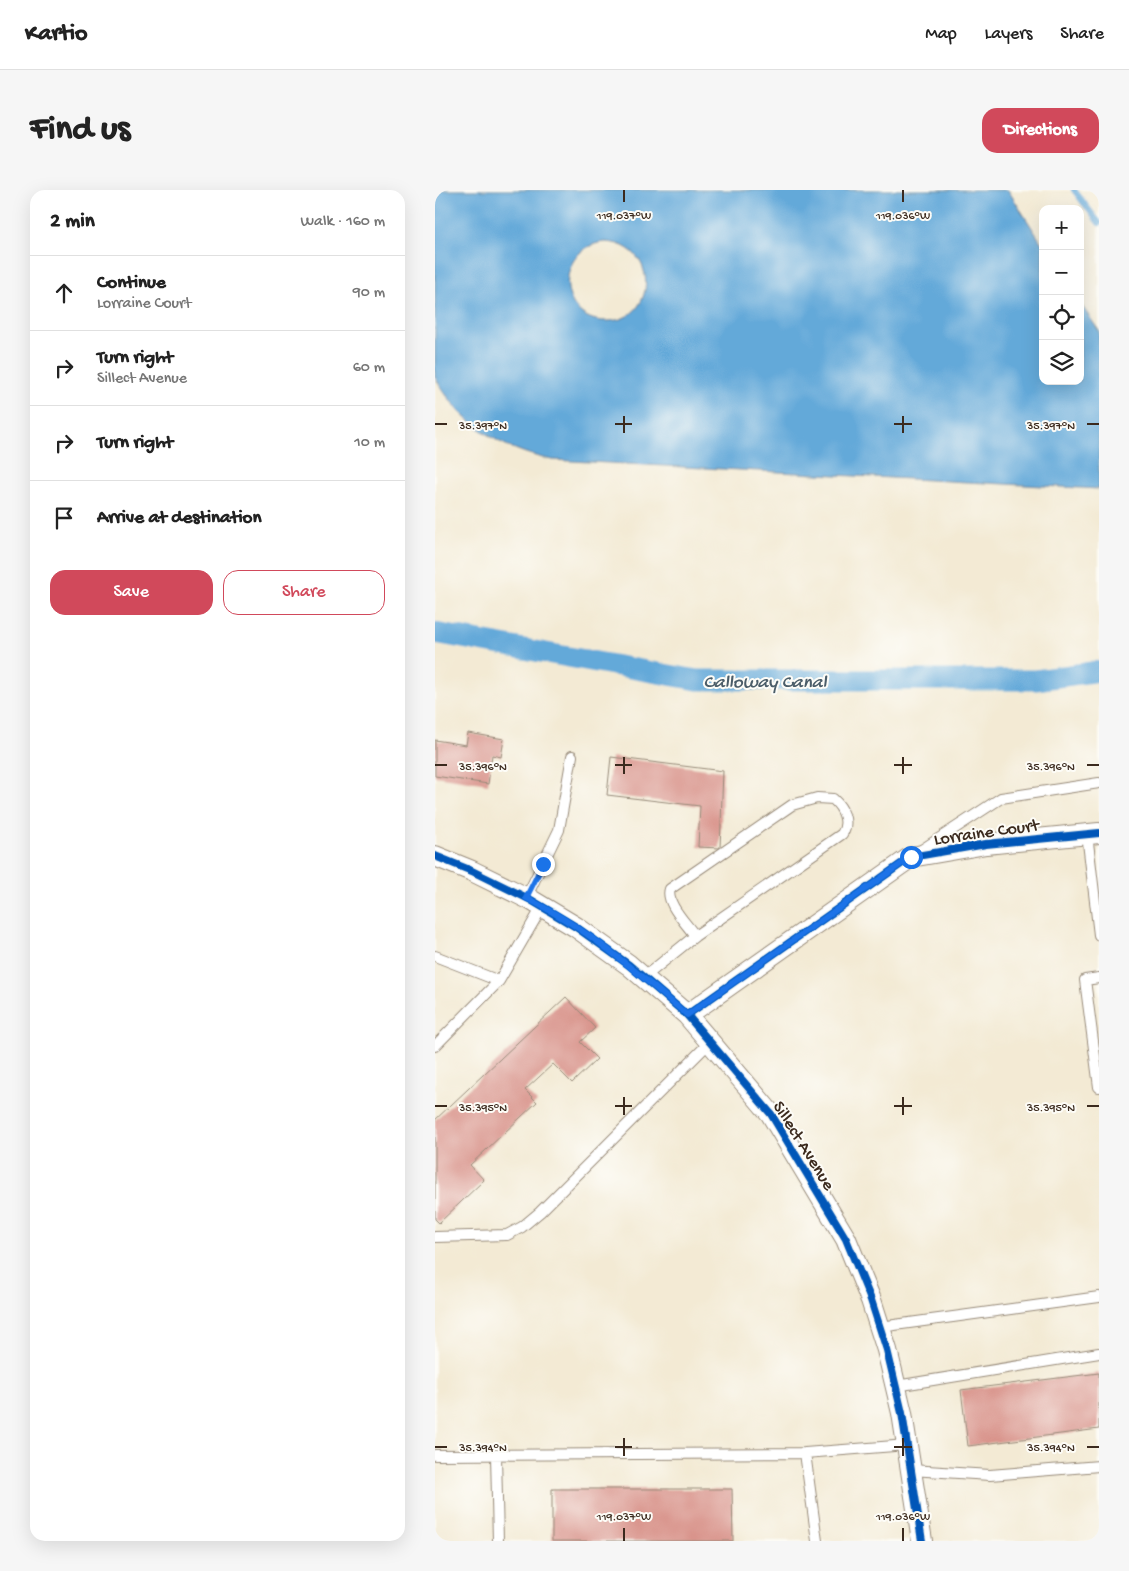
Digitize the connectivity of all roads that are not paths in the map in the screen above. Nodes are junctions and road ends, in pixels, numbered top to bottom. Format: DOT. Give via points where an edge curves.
graph roads {
  1 [pos="571,756"];
  2 [pos="1099,783"];
  3 [pos="1093,833"];
  4 [pos="435,856"];
  5 [pos="911,857"];
  6 [pos="534,902"];
  7 [pos="1099,935"];
  8 [pos="695,936"];
  9 [pos="435,956"];
  10 [pos="643,978"];
  11 [pos="1099,978"];
  12 [pos="499,981"];
  13 [pos="687,1015"];
  14 [pos="710,1042"];
  15 [pos="435,1046"];
  16 [pos="1099,1086"];
  17 [pos="435,1237"];
  18 [pos="1099,1297"];
  19 [pos="880,1327"];
  20 [pos="1099,1353"];
  21 [pos="896,1386"];
  22 [pos="907,1445"];
  23 [pos="497,1454"];
  24 [pos="805,1454"];
  25 [pos="435,1455"];
  26 [pos="1099,1466"];
  27 [pos="911,1470"];
  28 [pos="498,1541"];
  29 [pos="817,1541"];
  30 [pos="922,1541"];
  1 -- 6 [label="lane" via="559,830"];
  2 -- 5 [label="lane" via="1001,798"];
  3 -- 5 [label="street, Lorraine Court" via="986,844"];
  3 -- 7 [label="lane"];
  4 -- 6 [label="street, Sillect Avenue"];
  5 -- 13 [label="street, Lorraine Court"];
  6 -- 10 [label="street, Sillect Avenue" via="576,927"];
  6 -- 12 [label="lane"];
  8 -- 8 [label="lane" via="842,834 846,827 844,814 836,802 822,798 792,805 670,889 671,902"];
  8 -- 10 [label="lane"];
  9 -- 12 [label="lane"];
  10 -- 13 [label="street, Sillect Avenue"];
  11 -- 16 [label="lane" via="1085,980"];
  12 -- 15 [label="lane"];
  13 -- 14 [label="street, Sillect Avenue"];
  14 -- 17 [label="lane" via="522,1227 507,1235"];
  14 -- 19 [label="street, Sillect Avenue" via="771,1114 846,1239"];
  18 -- 19 [label="lane"];
  19 -- 21 [label="street, Sillect Avenue"];
  20 -- 21 [label="lane"];
  21 -- 22 [label="street, Sillect Avenue"];
  22 -- 24 [label="lane"];
  22 -- 27 [label="street, Sillect Avenue"];
  23 -- 24 [label="lane"];
  23 -- 25 [label="lane"];
  23 -- 28 [label="lane"];
  24 -- 29 [label="lane"];
  26 -- 27 [label="lane" via="990,1475"];
  27 -- 30 [label="street, Sillect Avenue"];
}
